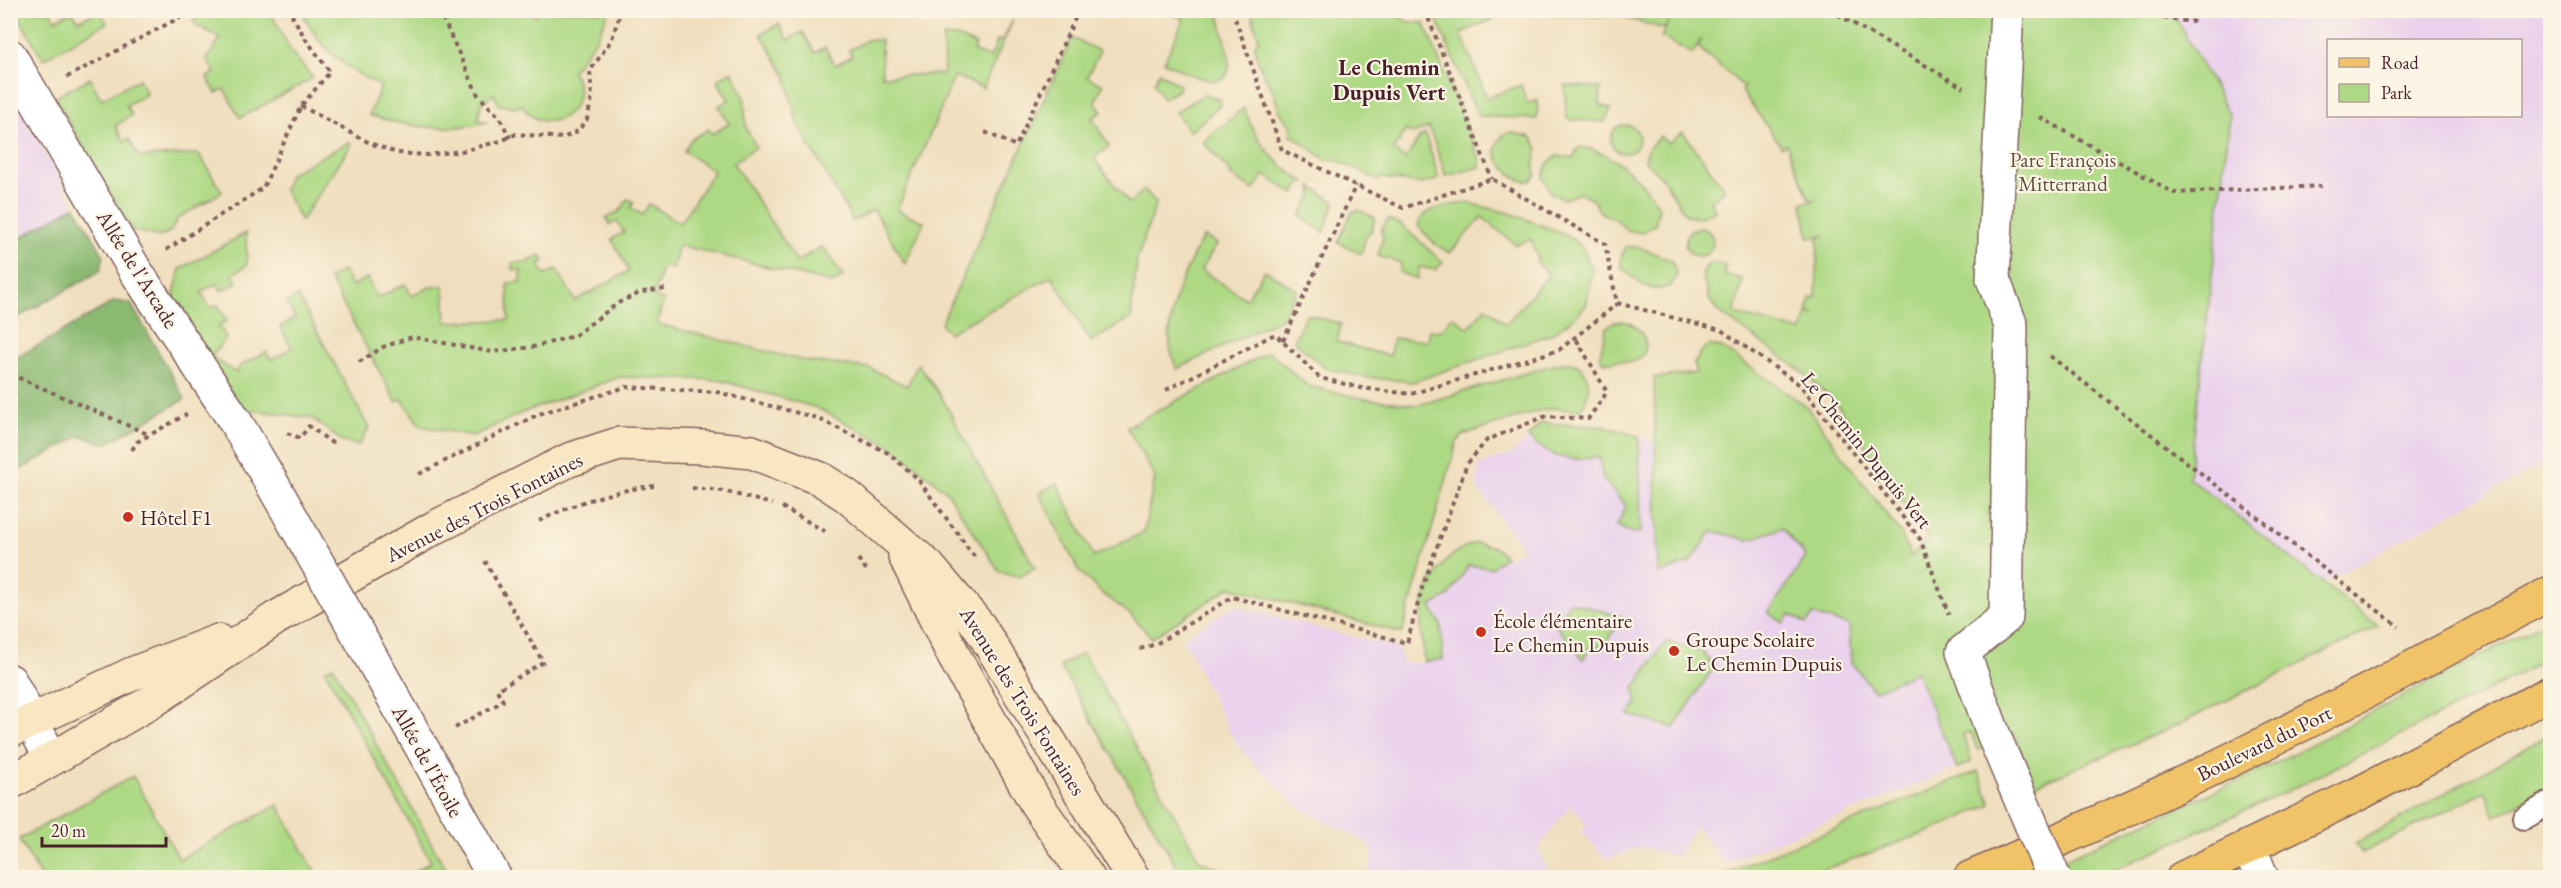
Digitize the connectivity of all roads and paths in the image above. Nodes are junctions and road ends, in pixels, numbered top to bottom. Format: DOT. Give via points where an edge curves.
graph roads {
  1 [pos="194,10"];
  2 [pos="289,10"];
  3 [pos="439,10"];
  4 [pos="621,10"];
  5 [pos="1079,10"];
  6 [pos="1232,10"];
  7 [pos="1425,10"];
  8 [pos="1830,10"];
  9 [pos="2007,10"];
  10 [pos="2110,10"];
  11 [pos="2201,10"];
  12 [pos="10,56"];
  13 [pos="35,95"];
  14 [pos="2002,96"];
  15 [pos="301,106"];
  16 [pos="985,132"];
  17 [pos="510,138"];
  18 [pos="1492,179"];
  19 [pos="1356,185"];
  20 [pos="2322,186"];
  21 [pos="135,270"];
  22 [pos="665,290"];
  23 [pos="1617,303"];
  24 [pos="2011,326"];
  25 [pos="1575,337"];
  26 [pos="1283,341"];
  27 [pos="359,362"];
  28 [pos="10,374"];
  29 [pos="1166,390"];
  30 [pos="219,396"];
  31 [pos="150,435"];
  32 [pos="293,436"];
  33 [pos="336,446"];
  34 [pos="132,450"];
  35 [pos="270,480"];
  36 [pos="656,486"];
  37 [pos="690,487"];
  38 [pos="536,522"];
  39 [pos="835,537"];
  40 [pos="896,538"];
  41 [pos="851,550"];
  42 [pos="485,561"];
  43 [pos="871,576"];
  44 [pos="2550,593"];
  45 [pos="276,618"];
  46 [pos="2399,627"];
  47 [pos="1140,649"];
  48 [pos="1963,652"];
  49 [pos="10,681"];
  50 [pos="2550,693"];
  51 [pos="21,726"];
  52 [pos="456,727"];
  53 [pos="51,758"];
  54 [pos="12,778"];
  55 [pos="2550,803"];
  56 [pos="2524,818"];
  57 [pos="2249,848"];
  58 [pos="495,878"];
  59 [pos="1088,878"];
  60 [pos="1133,878"];
  61 [pos="1970,878"];
  62 [pos="2054,878"];
  63 [pos="2183,878"];
  64 [pos="2262,878"];
  1 -- 13 [label="path"];
  2 -- 15 [label="path" via="330,72"];
  3 -- 17 [label="path" via="478,95 500,118"];
  4 -- 17 [label="path" via="612,39 590,71 592,98 587,119 578,131 563,138 516,134"];
  5 -- 16 [label="path" via="1016,146"];
  6 -- 19 [label="path" via="1282,150"];
  7 -- 18 [label="path"];
  8 -- 14 [label="path" via="1968,90"];
  9 -- 14 [label="street"];
  10 -- 11 [label="path" via="2192,22"];
  12 -- 13 [label="street, Allée de l'Arcade"];
  13 -- 21 [label="street, Allée de l'Arcade"];
  14 -- 20 [label="path" via="2174,193"];
  14 -- 24 [label="street" via="1993,279"];
  15 -- 17 [label="path" via="397,153 462,151"];
  15 -- 21 [label="path" via="263,188"];
  18 -- 19 [label="path" via="1403,207"];
  18 -- 23 [label="path" via="1605,243"];
  19 -- 26 [label="path"];
  21 -- 30 [label="street, Allée de l'Arcade"];
  22 -- 27 [label="path" via="642,292 618,303 574,336 533,347 492,352 412,337 383,347"];
  23 -- 25 [label="path"];
  23 -- 48 [label="path, Le Chemin Dupuis Vert" via="1721,330 1800,385 1920,539"];
  24 -- 46 [label="path"];
  24 -- 48 [label="street" via="2006,617"];
  25 -- 26 [label="path" via="1559,350 1412,394 1320,378"];
  25 -- 47 [label="path" via="1607,392 1588,419 1546,416 1487,440 1467,464 1423,585 1407,642 1232,597 1156,644"];
  26 -- 29 [label="path" via="1275,333"];
  28 -- 31 [label="path"];
  30 -- 31 [label="path"];
  30 -- 35 [label="street, Allée de l'Arcade"];
  31 -- 34 [label="path"];
  32 -- 33 [label="path" via="300,438 309,426"];
  35 -- 58 [label="street, Allée de l'Étoile, bridge"];
  36 -- 38 [label="path" via="623,489"];
  37 -- 39 [label="path" via="779,506"];
  40 -- 45 [label="street, Avenue des Trois Fontaines" via="838,490 782,462 742,451 619,444 569,460 497,496"];
  40 -- 59 [label="street, Avenue des Trois Fontaines" via="955,658 1031,794"];
  40 -- 60 [label="street, Avenue des Trois Fontaines" via="936,574 979,626"];
  41 -- 43 [label="path"];
  42 -- 52 [label="path" via="543,662 497,690 503,701"];
  44 -- 61 [label="main road, Boulevard du Port" via="2256,748"];
  45 -- 51 [label="street, Avenue des Trois Fontaines" via="132,674"];
  45 -- 53 [label="street, Avenue des Trois Fontaines" via="151,702"];
  48 -- 62 [label="street, bridge"];
  49 -- 51 [label="street"];
  50 -- 57 [label="main road"];
  51 -- 53 [label="street"];
  53 -- 54 [label="street, Avenue des Trois Fontaines"];
  55 -- 56 [label="lane"];
  57 -- 63 [label="main road"];
  57 -- 64 [label="street"];
}
